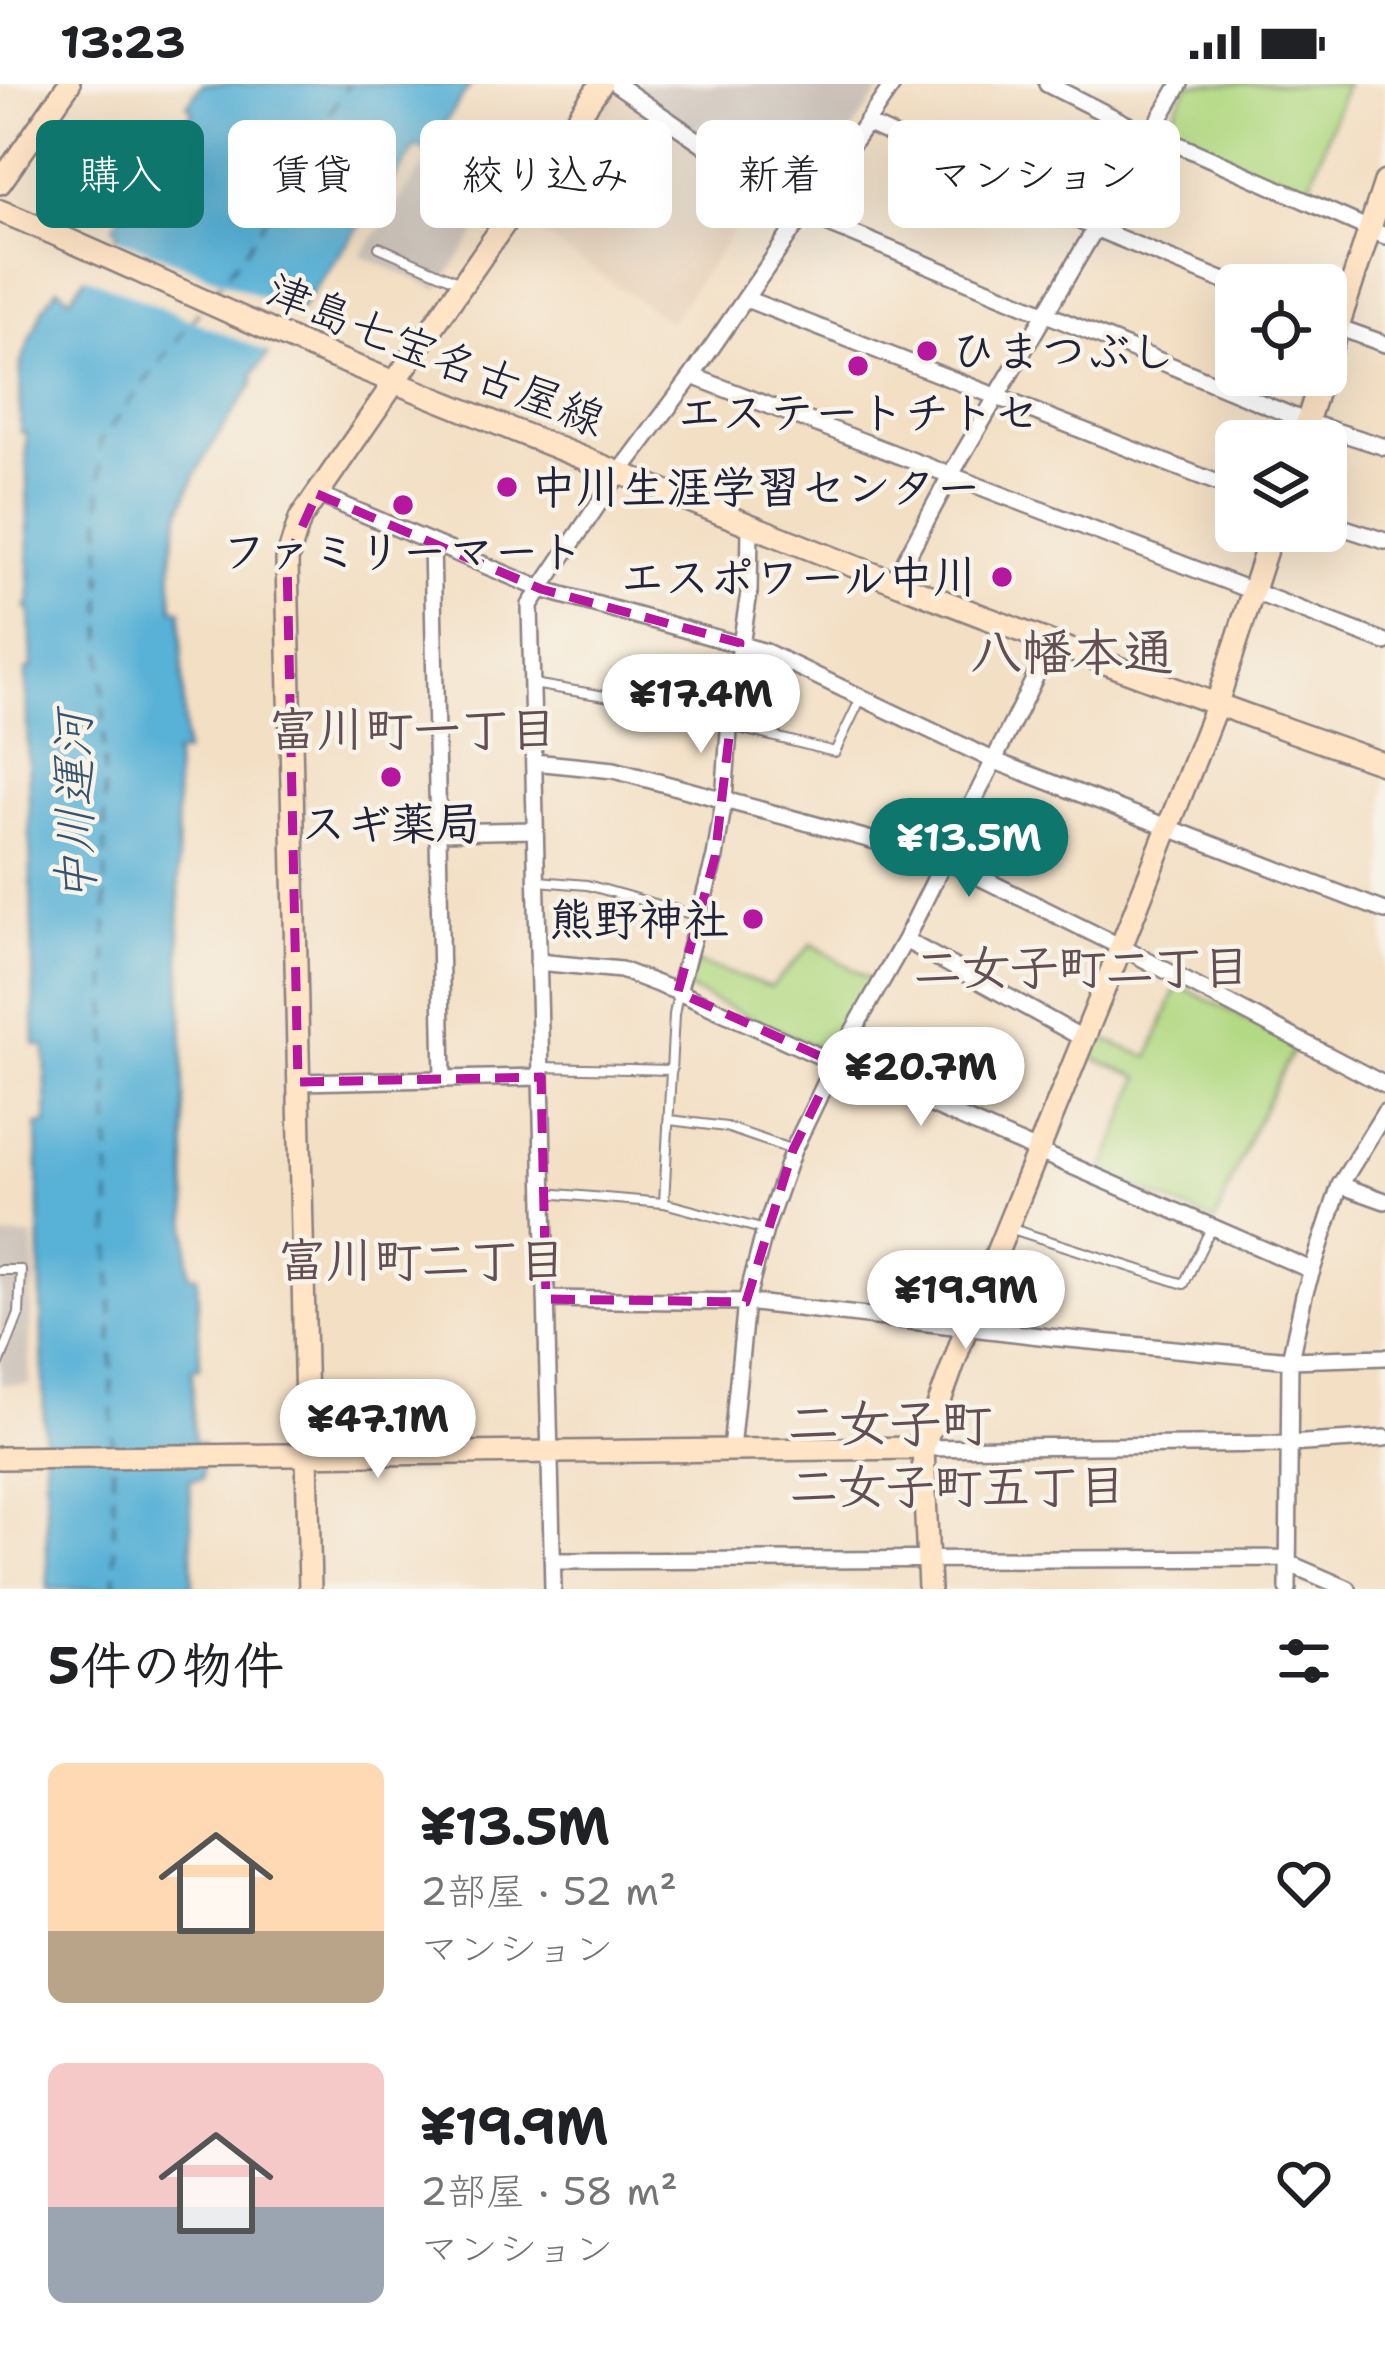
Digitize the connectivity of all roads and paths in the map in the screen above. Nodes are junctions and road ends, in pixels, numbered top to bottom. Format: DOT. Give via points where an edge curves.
graph roads {
  1 [pos="68,84"];
  2 [pos="601,84"];
  3 [pos="616,84"];
  4 [pos="892,84"];
  5 [pos="1047,84"];
  6 [pos="1180,84"];
  7 [pos="1122,120"];
  8 [pos="1159,120"];
  9 [pos="866,123"];
  10 [pos="864,126"];
  11 [pos="696,139"];
  12 [pos="1180,147"];
  13 [pos="1385,182"];
  14 [pos="0,183"];
  15 [pos="0,211"];
  16 [pos="795,228"];
  17 [pos="839,228"];
  18 [pos="1097,229"];
  19 [pos="1377,233"];
  20 [pos="379,247"];
  21 [pos="1215,277"];
  22 [pos="463,284"];
  23 [pos="1347,295"];
  24 [pos="746,299"];
  25 [pos="1047,313"];
  26 [pos="1347,331"];
  27 [pos="1385,344"];
  28 [pos="692,376"];
  29 [pos="395,382"];
  30 [pos="998,396"];
  31 [pos="1278,420"];
  32 [pos="1347,440"];
  33 [pos="1385,447"];
  34 [pos="620,472"];
  35 [pos="950,476"];
  36 [pos="1215,482"];
  37 [pos="316,494"];
  38 [pos="750,525"];
  39 [pos="1347,529"];
  40 [pos="1385,541"];
  41 [pos="432,543"];
  42 [pos="1265,552"];
  43 [pos="893,583"];
  44 [pos="541,589"];
  45 [pos="1252,591"];
  46 [pos="1385,642"];
  47 [pos="1052,643"];
  48 [pos="740,644"];
  49 [pos="532,684"];
  50 [pos="862,696"];
  51 [pos="1216,706"];
  52 [pos="730,721"];
  53 [pos="995,761"];
  54 [pos="533,762"];
  55 [pos="1385,764"];
  56 [pos="724,800"];
  57 [pos="1168,828"];
  58 [pos="535,830"];
  59 [pos="438,832"];
  60 [pos="945,860"];
  61 [pos="536,881"];
  62 [pos="1385,911"];
  63 [pos="700,916"];
  64 [pos="905,940"];
  65 [pos="1121,946"];
  66 [pos="538,962"];
  67 [pos="678,992"];
  68 [pos="1084,1039"];
  69 [pos="835,1063"];
  70 [pos="671,1070"];
  71 [pos="541,1072"];
  72 [pos="443,1079"];
  73 [pos="298,1082"];
  74 [pos="1385,1084"];
  75 [pos="1385,1112"];
  76 [pos="670,1120"];
  77 [pos="793,1150"];
  78 [pos="1039,1152"];
  79 [pos="1340,1185"];
  80 [pos="544,1193"];
  81 [pos="1385,1201"];
  82 [pos="664,1203"];
  83 [pos="1008,1227"];
  84 [pos="1211,1227"];
  85 [pos="765,1230"];
  86 [pos="0,1270"];
  87 [pos="1311,1270"];
  88 [pos="546,1299"];
  89 [pos="746,1301"];
  90 [pos="967,1326"];
  91 [pos="1385,1357"];
  92 [pos="1290,1360"];
  93 [pos="0,1362"];
  94 [pos="1385,1438"];
  95 [pos="1288,1444"];
  96 [pos="923,1448"];
  97 [pos="731,1449"];
  98 [pos="550,1450"];
  99 [pos="307,1454"];
  100 [pos="0,1458"];
  101 [pos="928,1558"];
  102 [pos="553,1561"];
  103 [pos="1288,1561"];
  104 [pos="310,1589"];
  105 [pos="553,1589"];
  106 [pos="929,1589"];
  107 [pos="1288,1589"];
  108 [pos="1348,1589"];
  1 -- 14 [label="street"];
  2 -- 22 [label="street"];
  3 -- 11 [label="street"];
  4 -- 9 [label="street"];
  5 -- 7 [label="street"];
  6 -- 8 [label="street"];
  9 -- 10 [label="street"];
  9 -- 18 [label="street"];
  12 -- 19 [label="street"];
  13 -- 19 [label="street"];
  15 -- 29 [label="street, 津島七宝名古屋線"];
  16 -- 24 [label="street"];
  17 -- 25 [label="street"];
  18 -- 21 [label="street"];
  18 -- 25 [label="street"];
  19 -- 23 [label="street"];
  20 -- 22 [label="lane"];
  22 -- 29 [label="street"];
  24 -- 28 [label="street"];
  24 -- 30 [label="street"];
  25 -- 30 [label="street"];
  25 -- 31 [label="street"];
  26 -- 27 [label="street"];
  28 -- 34 [label="street"];
  28 -- 35 [label="street"];
  29 -- 34 [label="street, 津島七宝名古屋線"];
  29 -- 37 [label="street"];
  30 -- 35 [label="street"];
  30 -- 36 [label="street"];
  32 -- 33 [label="street"];
  34 -- 38 [label="street, 津島七宝名古屋線"];
  34 -- 44 [label="street"];
  35 -- 43 [label="street"];
  35 -- 45 [label="street"];
  37 -- 41 [label="street"];
  37 -- 73 [label="street" via="286,560"];
  38 -- 43 [label="street, 津島七宝名古屋線"];
  38 -- 48 [label="street"];
  39 -- 40 [label="street"];
  41 -- 44 [label="street"];
  41 -- 59 [label="street"];
  42 -- 45 [label="street"];
  43 -- 47 [label="street, 津島七宝名古屋線"];
  44 -- 48 [label="street"];
  44 -- 49 [label="street" via="530,605"];
  45 -- 46 [label="street"];
  45 -- 51 [label="street"];
  47 -- 51 [label="street, 津島七宝名古屋線"];
  47 -- 53 [label="street"];
  48 -- 50 [label="street"];
  48 -- 52 [label="street"];
  49 -- 52 [label="lane"];
  49 -- 54 [label="street"];
  50 -- 52 [label="lane" via="836,752"];
  50 -- 53 [label="street"];
  51 -- 55 [label="street, 津島七宝名古屋線"];
  51 -- 57 [label="street"];
  52 -- 56 [label="street"];
  53 -- 57 [label="street"];
  53 -- 60 [label="street"];
  54 -- 56 [label="street" via="614,770"];
  54 -- 58 [label="street"];
  56 -- 60 [label="street"];
  56 -- 63 [label="street"];
  57 -- 62 [label="street"];
  57 -- 65 [label="street"];
  58 -- 59 [label="street"];
  58 -- 61 [label="street"];
  59 -- 72 [label="street"];
  60 -- 64 [label="street"];
  60 -- 65 [label="street"];
  61 -- 63 [label="lane" via="587,885"];
  61 -- 66 [label="street"];
  63 -- 67 [label="street"];
  64 -- 68 [label="street"];
  64 -- 69 [label="street"];
  65 -- 68 [label="street"];
  65 -- 74 [label="street"];
  66 -- 67 [label="street" via="621,970"];
  66 -- 71 [label="street"];
  67 -- 69 [label="street"];
  67 -- 70 [label="lane"];
  68 -- 78 [label="street"];
  69 -- 77 [label="street"];
  69 -- 78 [label="street"];
  70 -- 71 [label="lane"];
  70 -- 76 [label="lane"];
  71 -- 72 [label="street"];
  71 -- 80 [label="street"];
  72 -- 73 [label="street"];
  73 -- 99 [label="street"];
  75 -- 79 [label="street"];
  76 -- 77 [label="lane" via="726,1127"];
  76 -- 82 [label="lane"];
  77 -- 85 [label="street"];
  78 -- 83 [label="street"];
  78 -- 84 [label="street"];
  79 -- 81 [label="street"];
  79 -- 87 [label="street"];
  80 -- 82 [label="lane"];
  80 -- 88 [label="street"];
  82 -- 85 [label="lane"];
  83 -- 84 [label="lane" via="1184,1284"];
  83 -- 90 [label="street"];
  84 -- 87 [label="street"];
  85 -- 89 [label="street"];
  86 -- 93 [label="lane" via="21,1270 19,1314"];
  87 -- 92 [label="street"];
  88 -- 89 [label="street"];
  88 -- 98 [label="street"];
  89 -- 90 [label="street"];
  89 -- 97 [label="street"];
  90 -- 92 [label="street"];
  90 -- 96 [label="street"];
  91 -- 92 [label="street"];
  92 -- 95 [label="street"];
  94 -- 95 [label="street"];
  95 -- 96 [label="street"];
  95 -- 103 [label="street"];
  96 -- 97 [label="street"];
  96 -- 101 [label="street"];
  97 -- 98 [label="street"];
  98 -- 99 [label="street"];
  98 -- 102 [label="street"];
  99 -- 100 [label="street"];
  99 -- 104 [label="street"];
  101 -- 102 [label="street"];
  101 -- 103 [label="street"];
  101 -- 106 [label="street"];
  102 -- 105 [label="street"];
  103 -- 107 [label="street"];
  103 -- 108 [label="street"];
}
